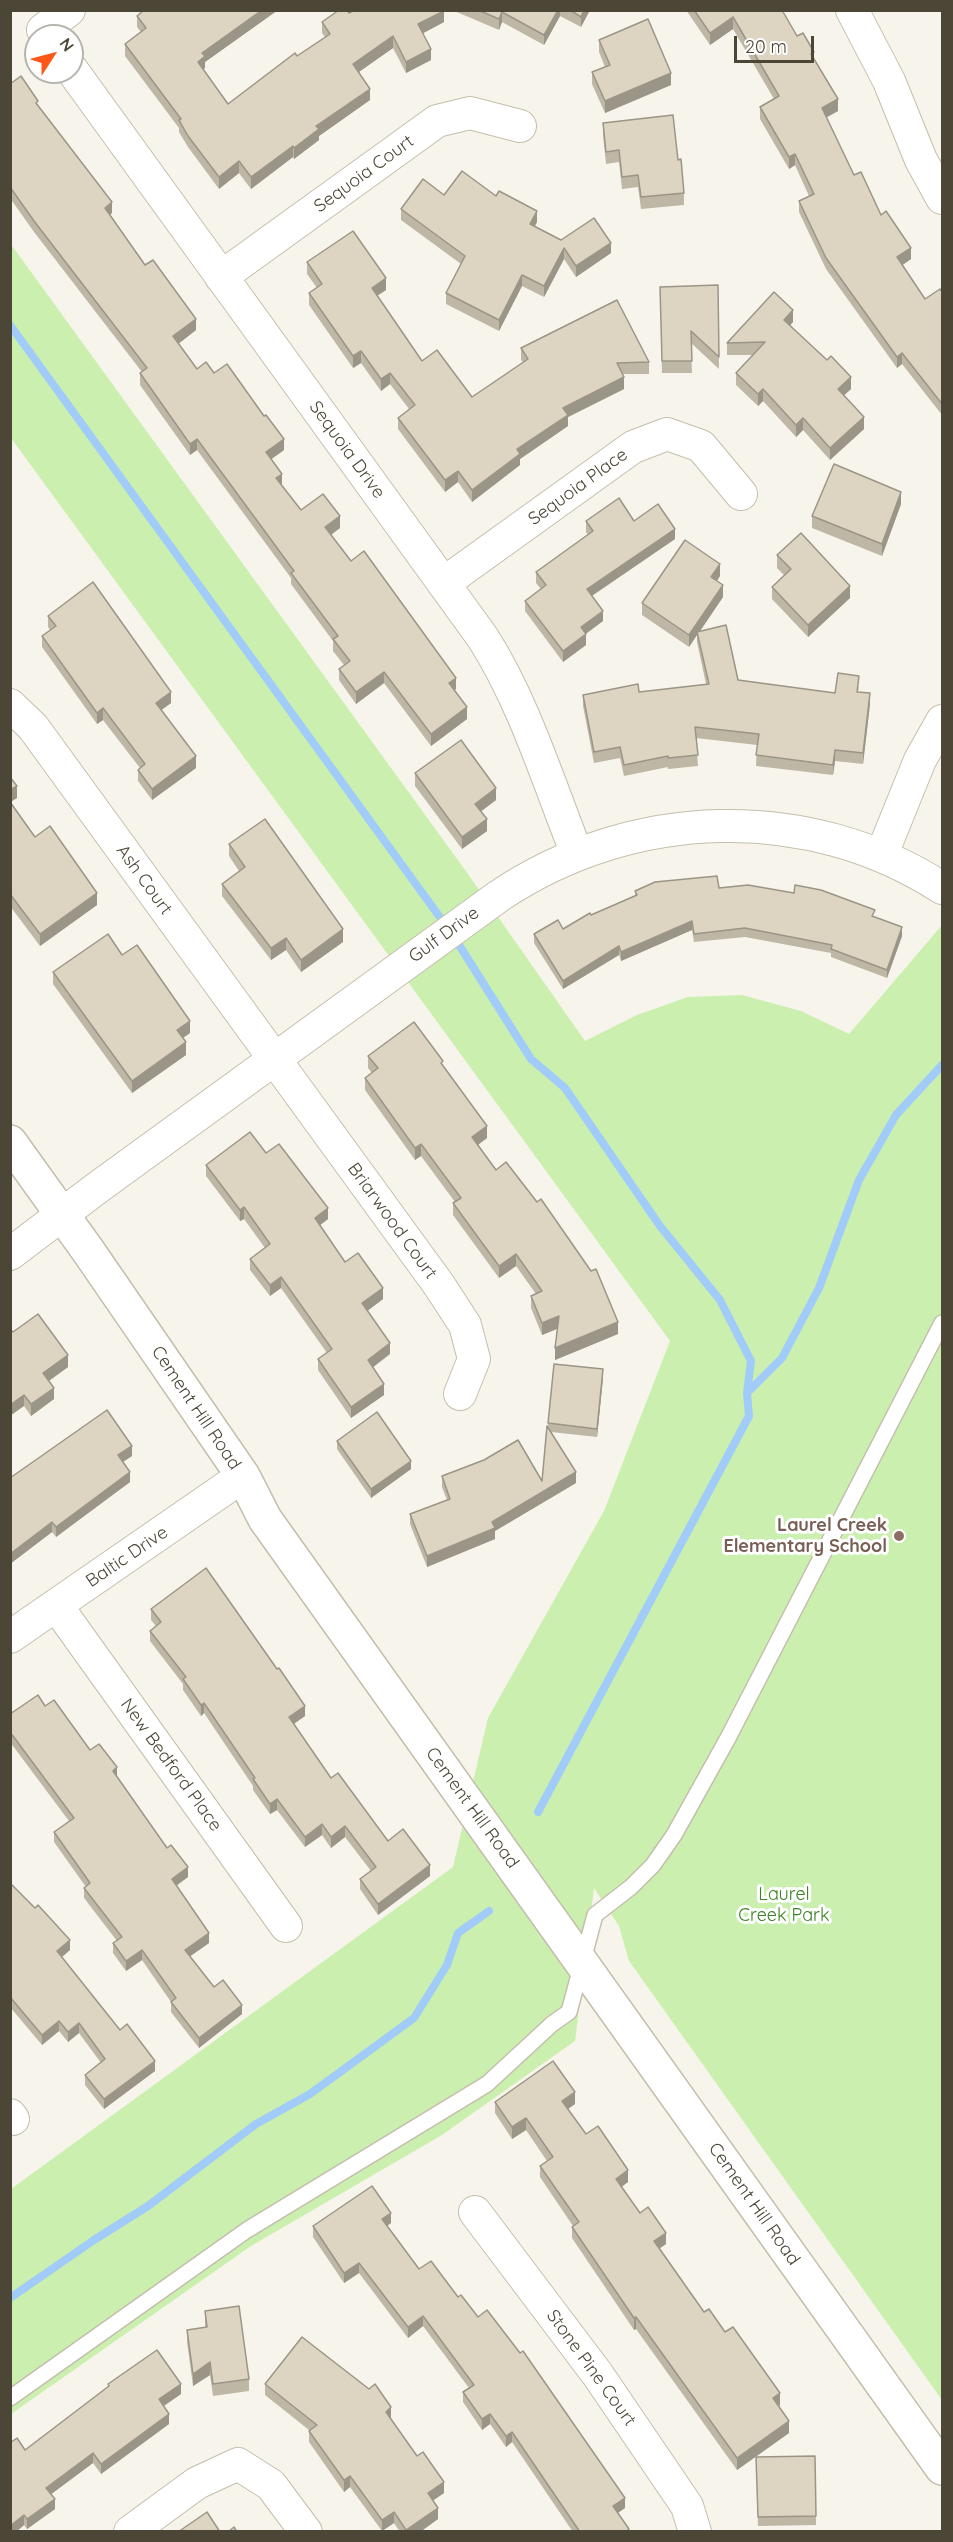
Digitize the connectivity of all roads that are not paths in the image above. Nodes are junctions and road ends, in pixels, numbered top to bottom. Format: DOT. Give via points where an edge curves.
graph roads {
  1 [pos="69,10"];
  2 [pos="852,10"];
  3 [pos="44,24"];
  4 [pos="82,84"];
  5 [pos="520,126"];
  6 [pos="942,198"];
  7 [pos="221,277"];
  8 [pos="741,494"];
  9 [pos="444,583"];
  10 [pos="10,705"];
  11 [pos="942,721"];
  12 [pos="577,854"];
  13 [pos="882,854"];
  14 [pos="942,888"];
  15 [pos="274,1060"];
  16 [pos="10,1142"];
  17 [pos="62,1215"];
  18 [pos="10,1254"];
  19 [pos="942,1323"];
  20 [pos="460,1394"];
  21 [pos="243,1476"];
  22 [pos="56,1605"];
  23 [pos="10,1637"];
  24 [pos="286,1926"];
  25 [pos="582,1962"];
  26 [pos="475,2212"];
  27 [pos="10,2398"];
  28 [pos="942,2468"];
  29 [pos="130,2532"];
  30 [pos="306,2532"];
  31 [pos="695,2532"];
  1 -- 3 [label="street"];
  2 -- 6 [label="street"];
  4 -- 7 [label="street, Sequoia Drive"];
  5 -- 7 [label="street, Sequoia Court" via="470,113 437,121"];
  7 -- 9 [label="street, Sequoia Drive"];
  8 -- 9 [label="street, Sequoia Place" via="701,446 667,434 633,447"];
  9 -- 12 [label="street, Sequoia Drive" via="500,664"];
  10 -- 15 [label="street, Ash Court" via="33,727"];
  11 -- 13 [label="street" via="920,760"];
  12 -- 13 [label="street, Gulf Drive" via="645,833 730,825 789,830"];
  12 -- 15 [label="street, Gulf Drive" via="523,880"];
  13 -- 14 [label="street, Gulf Drive"];
  15 -- 17 [label="street, Gulf Drive"];
  15 -- 20 [label="street, Briarwood Court" via="465,1325 474,1359"];
  16 -- 17 [label="street, Cement Hill Road"];
  17 -- 18 [label="street, Gulf Drive"];
  17 -- 21 [label="street, Cement Hill Road"];
  19 -- 25 [label="lane" via="693,1804 654,1865 595,1915"];
  21 -- 22 [label="street, Baltic Drive"];
  21 -- 25 [label="street, Cement Hill Road" via="265,1519"];
  22 -- 23 [label="street, Baltic Drive"];
  22 -- 24 [label="street, New Bedford Place"];
  25 -- 27 [label="lane" via="569,2012 487,2085 247,2230"];
  25 -- 28 [label="street, Cement Hill Road"];
  26 -- 31 [label="street, Stone Pine Court" via="604,2384 687,2506"];
  29 -- 30 [label="street" via="197,2483 238,2464 271,2485"];
}
